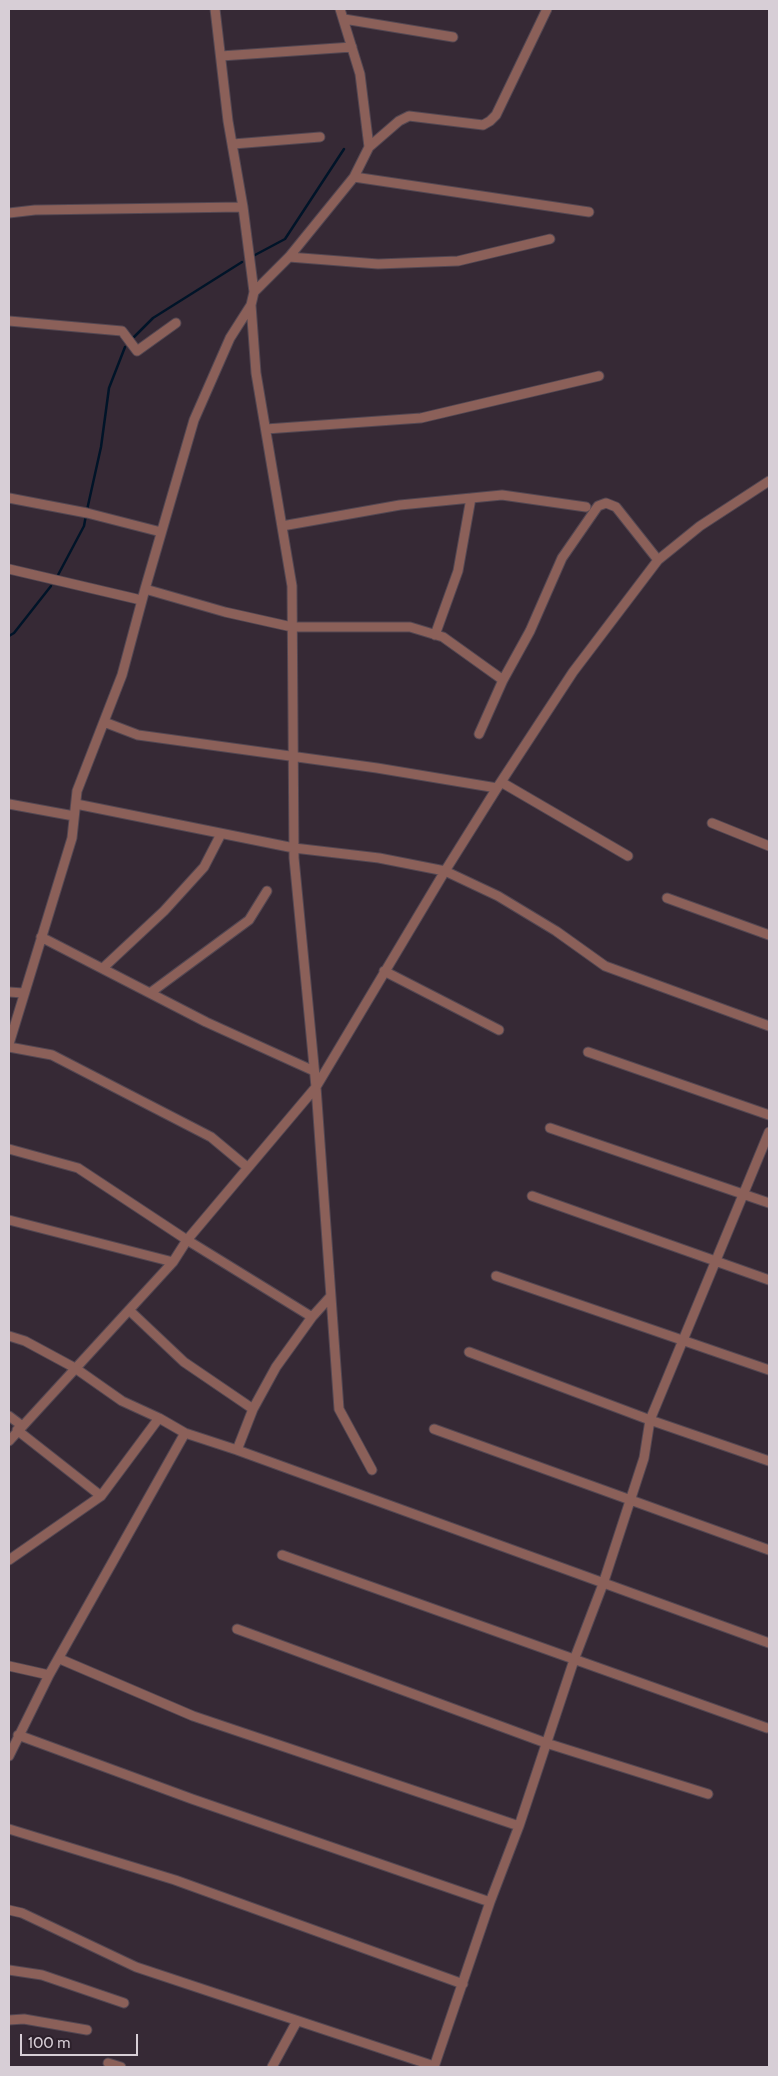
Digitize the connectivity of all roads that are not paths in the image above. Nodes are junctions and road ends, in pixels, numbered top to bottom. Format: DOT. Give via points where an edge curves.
graph roads {
  1 [pos="215,9"];
  2 [pos="340,9"];
  3 [pos="546,9"];
  4 [pos="344,19"];
  5 [pos="453,37"];
  6 [pos="352,47"];
  7 [pos="221,56"];
  8 [pos="320,138"];
  9 [pos="233,144"];
  10 [pos="369,147"];
  11 [pos="354,177"];
  12 [pos="244,207"];
  13 [pos="9,212"];
  14 [pos="589,212"];
  15 [pos="550,239"];
  16 [pos="289,257"];
  17 [pos="254,292"];
  18 [pos="251,305"];
  19 [pos="9,321"];
  20 [pos="176,323"];
  21 [pos="599,376"];
  22 [pos="266,430"];
  23 [pos="769,481"];
  24 [pos="9,498"];
  25 [pos="471,498"];
  26 [pos="586,507"];
  27 [pos="282,526"];
  28 [pos="161,532"];
  29 [pos="658,560"];
  30 [pos="9,569"];
  31 [pos="145,588"];
  32 [pos="141,600"];
  33 [pos="292,627"];
  34 [pos="436,635"];
  35 [pos="503,680"];
  36 [pos="104,722"];
  37 [pos="479,734"];
  38 [pos="293,756"];
  39 [pos="499,785"];
  40 [pos="9,804"];
  41 [pos="76,804"];
  42 [pos="74,816"];
  43 [pos="712,823"];
  44 [pos="221,834"];
  45 [pos="769,846"];
  46 [pos="294,848"];
  47 [pos="628,856"];
  48 [pos="445,871"];
  49 [pos="267,891"];
  50 [pos="667,898"];
  51 [pos="769,935"];
  52 [pos="41,937"];
  53 [pos="103,968"];
  54 [pos="384,971"];
  55 [pos="9,992"];
  56 [pos="150,992"];
  57 [pos="23,993"];
  58 [pos="769,1026"];
  59 [pos="499,1030"];
  60 [pos="9,1046"];
  61 [pos="588,1052"];
  62 [pos="314,1071"];
  63 [pos="316,1087"];
  64 [pos="769,1115"];
  65 [pos="550,1128"];
  66 [pos="769,1132"];
  67 [pos="9,1149"];
  68 [pos="247,1167"];
  69 [pos="744,1194"];
  70 [pos="532,1196"];
  71 [pos="769,1203"];
  72 [pos="9,1220"];
  73 [pos="187,1240"];
  74 [pos="716,1261"];
  75 [pos="173,1262"];
  76 [pos="496,1276"];
  77 [pos="769,1280"];
  78 [pos="330,1296"];
  79 [pos="128,1310"];
  80 [pos="312,1317"];
  81 [pos="9,1336"];
  82 [pos="682,1341"];
  83 [pos="469,1352"];
  84 [pos="75,1368"];
  85 [pos="769,1370"];
  86 [pos="253,1409"];
  87 [pos="9,1416"];
  88 [pos="159,1418"];
  89 [pos="650,1420"];
  90 [pos="19,1428"];
  91 [pos="434,1429"];
  92 [pos="185,1433"];
  93 [pos="9,1441"];
  94 [pos="237,1450"];
  95 [pos="769,1461"];
  96 [pos="372,1470"];
  97 [pos="101,1496"];
  98 [pos="630,1501"];
  99 [pos="769,1550"];
  100 [pos="282,1555"];
  101 [pos="9,1560"];
  102 [pos="603,1584"];
  103 [pos="237,1629"];
  104 [pos="769,1643"];
  105 [pos="60,1658"];
  106 [pos="574,1660"];
  107 [pos="9,1666"];
  108 [pos="49,1675"];
  109 [pos="767,1728"];
  110 [pos="18,1735"];
  111 [pos="546,1743"];
  112 [pos="10,1753"];
  113 [pos="708,1794"];
  114 [pos="519,1826"];
  115 [pos="9,1829"];
  116 [pos="490,1902"];
  117 [pos="9,1910"];
  118 [pos="9,1970"];
  119 [pos="463,1984"];
  120 [pos="124,2003"];
  121 [pos="9,2020"];
  122 [pos="297,2022"];
  123 [pos="87,2030"];
  124 [pos="108,2063"];
  125 [pos="121,2067"];
  126 [pos="272,2067"];
  127 [pos="434,2067"];
  1 -- 7 [label="street"];
  2 -- 4 [label="street"];
  3 -- 10 [label="street" via="496,115 490,121 483,124 409,116"];
  4 -- 5 [label="street"];
  4 -- 6 [label="street"];
  6 -- 7 [label="street"];
  6 -- 10 [label="street" via="360,74"];
  7 -- 9 [label="street"];
  8 -- 9 [label="street"];
  9 -- 12 [label="street"];
  10 -- 11 [label="street"];
  11 -- 14 [label="street"];
  11 -- 16 [label="street"];
  12 -- 13 [label="street"];
  12 -- 17 [label="street"];
  15 -- 16 [label="street" via="458,261 378,264"];
  16 -- 17 [label="street"];
  17 -- 18 [label="street"];
  18 -- 22 [label="street" via="256,373"];
  18 -- 28 [label="street" via="230,338 194,420"];
  19 -- 20 [label="street" via="122,331 137,351"];
  21 -- 22 [label="street" via="421,418"];
  22 -- 27 [label="street"];
  23 -- 29 [label="street" via="700,526"];
  24 -- 28 [label="street"];
  25 -- 26 [label="street" via="502,495"];
  25 -- 27 [label="street" via="400,505"];
  25 -- 34 [label="street" via="458,571"];
  27 -- 33 [label="street" via="292,586"];
  28 -- 31 [label="street"];
  29 -- 35 [label="street" via="616,507 606,503 598,506 562,558 530,631"];
  29 -- 39 [label="street" via="573,672"];
  30 -- 32 [label="street"];
  31 -- 32 [label="street"];
  31 -- 33 [label="street" via="225,612"];
  32 -- 36 [label="street" via="122,675"];
  33 -- 34 [label="street" via="410,627"];
  33 -- 38 [label="street"];
  34 -- 35 [label="street"];
  35 -- 37 [label="street"];
  36 -- 38 [label="street" via="138,735"];
  36 -- 41 [label="street" via="77,792"];
  38 -- 39 [label="street"];
  38 -- 46 [label="street"];
  39 -- 47 [label="street"];
  39 -- 48 [label="street"];
  40 -- 42 [label="street"];
  41 -- 42 [label="street"];
  41 -- 44 [label="street"];
  42 -- 52 [label="street" via="72,838"];
  43 -- 45 [label="street"];
  44 -- 46 [label="street"];
  44 -- 53 [label="street" via="204,867 164,911"];
  46 -- 48 [label="street" via="379,858"];
  46 -- 62 [label="street"];
  48 -- 54 [label="street"];
  48 -- 58 [label="street" via="498,896 606,966"];
  49 -- 56 [label="street" via="249,920"];
  50 -- 51 [label="street"];
  52 -- 53 [label="street"];
  52 -- 57 [label="street"];
  53 -- 56 [label="street"];
  54 -- 59 [label="street"];
  54 -- 63 [label="street"];
  55 -- 57 [label="street"];
  56 -- 62 [label="street" via="206,1022"];
  57 -- 60 [label="street"];
  60 -- 68 [label="street" via="52,1055 211,1137"];
  61 -- 64 [label="street"];
  62 -- 63 [label="street"];
  63 -- 68 [label="street"];
  63 -- 78 [label="street"];
  65 -- 69 [label="street"];
  66 -- 69 [label="street"];
  67 -- 73 [label="street" via="78,1168"];
  68 -- 73 [label="street"];
  69 -- 71 [label="street"];
  69 -- 74 [label="street"];
  70 -- 74 [label="street"];
  72 -- 75 [label="street"];
  73 -- 75 [label="street"];
  73 -- 80 [label="street"];
  74 -- 77 [label="street"];
  74 -- 82 [label="street"];
  75 -- 79 [label="street"];
  76 -- 82 [label="street"];
  78 -- 80 [label="street"];
  78 -- 96 [label="street" via="339,1409"];
  79 -- 84 [label="street"];
  79 -- 86 [label="street" via="184,1362"];
  80 -- 86 [label="street" via="276,1367"];
  81 -- 84 [label="street"];
  82 -- 85 [label="street"];
  82 -- 89 [label="street"];
  83 -- 89 [label="street"];
  84 -- 88 [label="street" via="122,1401"];
  84 -- 90 [label="street"];
  86 -- 94 [label="street"];
  87 -- 90 [label="street"];
  88 -- 92 [label="street"];
  88 -- 97 [label="street"];
  89 -- 95 [label="street"];
  89 -- 98 [label="street" via="644,1458"];
  90 -- 93 [label="street"];
  90 -- 97 [label="street"];
  91 -- 98 [label="street"];
  92 -- 94 [label="street"];
  92 -- 105 [label="street"];
  94 -- 102 [label="street"];
  97 -- 101 [label="street"];
  98 -- 99 [label="street"];
  98 -- 102 [label="street"];
  100 -- 106 [label="street"];
  102 -- 104 [label="street"];
  102 -- 106 [label="street"];
  103 -- 111 [label="street"];
  105 -- 108 [label="street"];
  105 -- 114 [label="street" via="192,1716"];
  106 -- 109 [label="street"];
  106 -- 111 [label="street"];
  107 -- 108 [label="street"];
  108 -- 110 [label="street"];
  110 -- 112 [label="street"];
  110 -- 116 [label="street"];
  111 -- 113 [label="street"];
  111 -- 114 [label="street"];
  114 -- 116 [label="street"];
  115 -- 119 [label="street" via="174,1880"];
  116 -- 119 [label="street"];
  117 -- 122 [label="street" via="22,1913 136,1967"];
  118 -- 120 [label="street" via="42,1975"];
  119 -- 127 [label="street"];
  121 -- 123 [label="street" via="24,2019"];
  122 -- 126 [label="street"];
  122 -- 127 [label="street"];
  124 -- 125 [label="street"];
}
